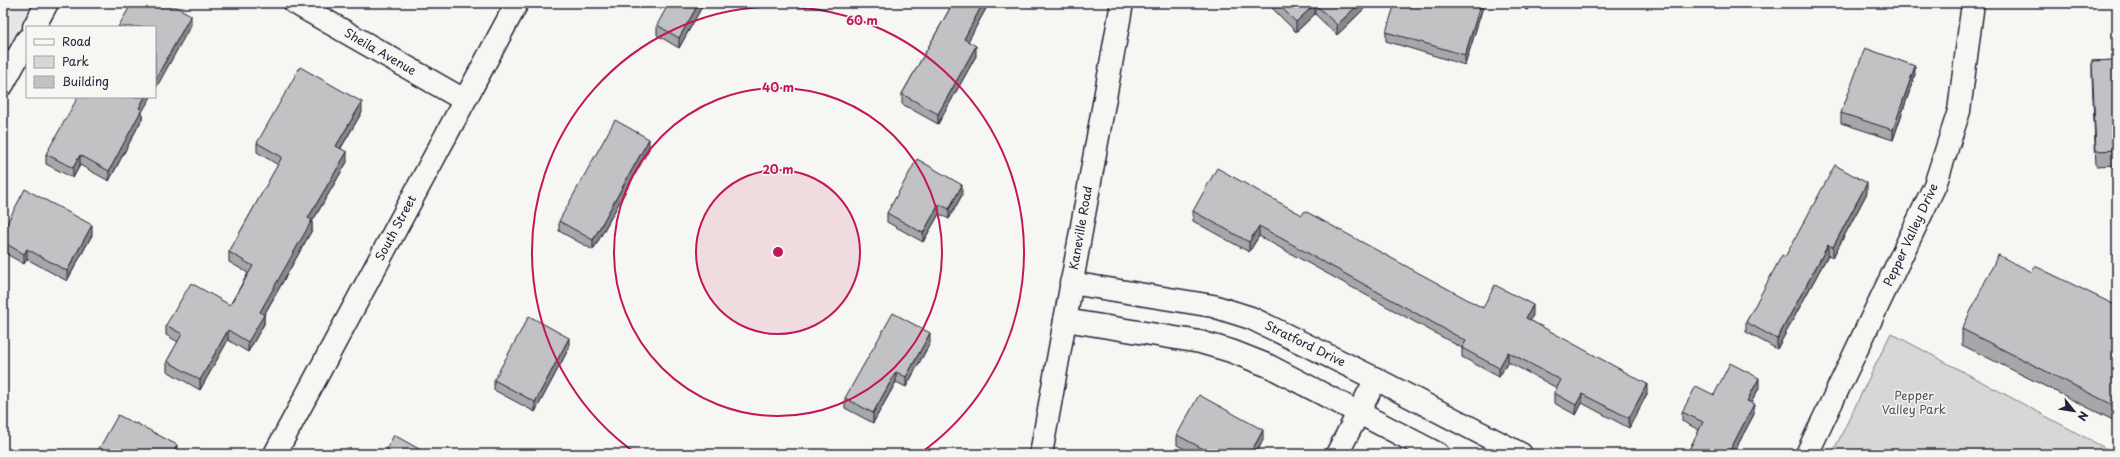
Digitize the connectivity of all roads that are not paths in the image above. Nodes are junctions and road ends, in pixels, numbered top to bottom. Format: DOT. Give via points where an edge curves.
graph roads {
  1 [pos="47,3"];
  2 [pos="295,3"];
  3 [pos="517,3"];
  4 [pos="1122,3"];
  5 [pos="1973,3"];
  6 [pos="35,26"];
  7 [pos="26,42"];
  8 [pos="3,84"];
  9 [pos="464,100"];
  10 [pos="1071,283"];
  11 [pos="1065,320"];
  12 [pos="1376,379"];
  13 [pos="1359,412"];
  14 [pos="275,454"];
  15 [pos="1041,454"];
  16 [pos="1337,454"];
  17 [pos="1438,454"];
  18 [pos="1521,454"];
  19 [pos="1807,454"];
  1 -- 6 [label="street"];
  2 -- 9 [label="street, Sheila Avenue"];
  3 -- 9 [label="street, South Street"];
  4 -- 10 [label="street, Kaneville Road"];
  5 -- 19 [label="street, Pepper Valley Drive" via="1959,111 1935,185"];
  7 -- 8 [label="street"];
  9 -- 14 [label="street, South Street"];
  10 -- 11 [label="street, Kaneville Road"];
  10 -- 12 [label="street, Stratford Drive" via="1213,306 1250,318"];
  11 -- 13 [label="street" via="1200,342 1231,351 1269,366"];
  11 -- 15 [label="street, Kaneville Road"];
  12 -- 13 [label="street"];
  12 -- 18 [label="street, Stratford Drive"];
  13 -- 16 [label="street"];
  13 -- 17 [label="street"];
}
